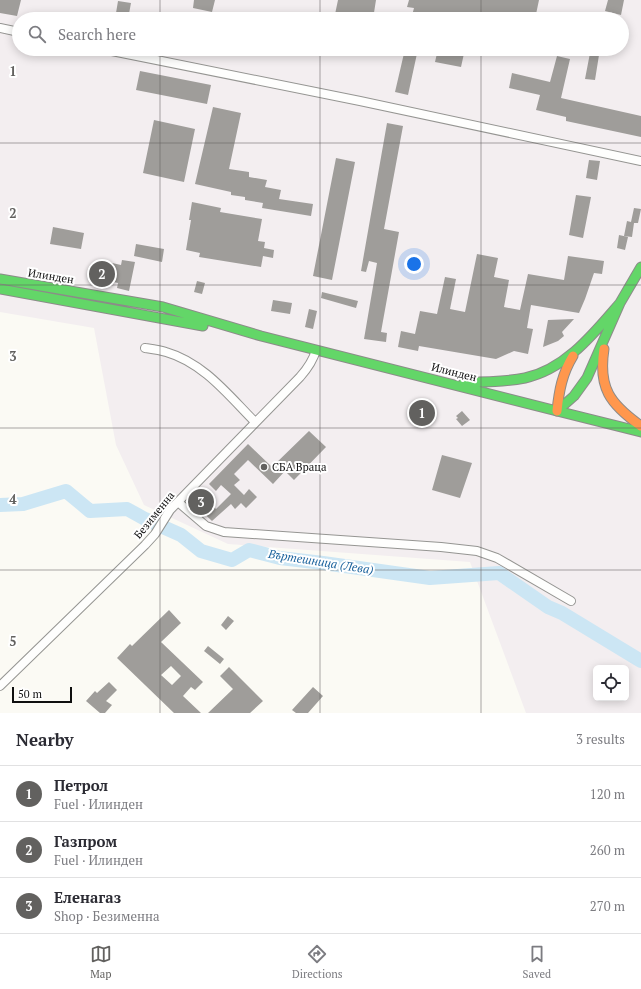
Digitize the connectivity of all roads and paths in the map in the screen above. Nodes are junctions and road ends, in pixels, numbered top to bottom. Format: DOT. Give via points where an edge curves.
graph roads {
  1 [pos="0,28"];
  2 [pos="12,31"];
  3 [pos="137,56"];
  4 [pos="641,161"];
  5 [pos="641,267"];
  6 [pos="0,279"];
  7 [pos="0,289"];
  8 [pos="620,303"];
  9 [pos="607,332"];
  10 [pos="261,336"];
  11 [pos="145,348"];
  12 [pos="316,350"];
  13 [pos="574,354"];
  14 [pos="445,382"];
  15 [pos="557,411"];
  16 [pos="255,422"];
  17 [pos="641,426"];
  18 [pos="641,432"];
  19 [pos="178,502"];
  20 [pos="571,601"];
  21 [pos="0,686"];
  1 -- 2 [label="street"];
  3 -- 4 [label="street"];
  5 -- 8 [label="main road"];
  6 -- 10 [label="main road, Илинден" via="163,307"];
  7 -- 10 [label="main road, Илинден"];
  8 -- 9 [label="main road"];
  8 -- 13 [label="main road"];
  9 -- 15 [label="main road" via="582,386"];
  9 -- 17 [label="main road" via="601,370 606,390 620,410"];
  10 -- 12 [label="main road, Илинден"];
  11 -- 16 [label="street" via="187,360 209,375"];
  12 -- 14 [label="main road, Илинден"];
  12 -- 16 [label="street, Безименна" via="310,366"];
  13 -- 14 [label="main road" via="545,372 520,379"];
  13 -- 15 [label="main road" via="560,381"];
  14 -- 15 [label="main road, Илинден"];
  15 -- 18 [label="main road, Илинден"];
  16 -- 19 [label="street, Безименна"];
  19 -- 20 [label="street" via="206,526 224,532 477,551 497,558"];
  19 -- 21 [label="street, Безименна" via="155,534"];
}
